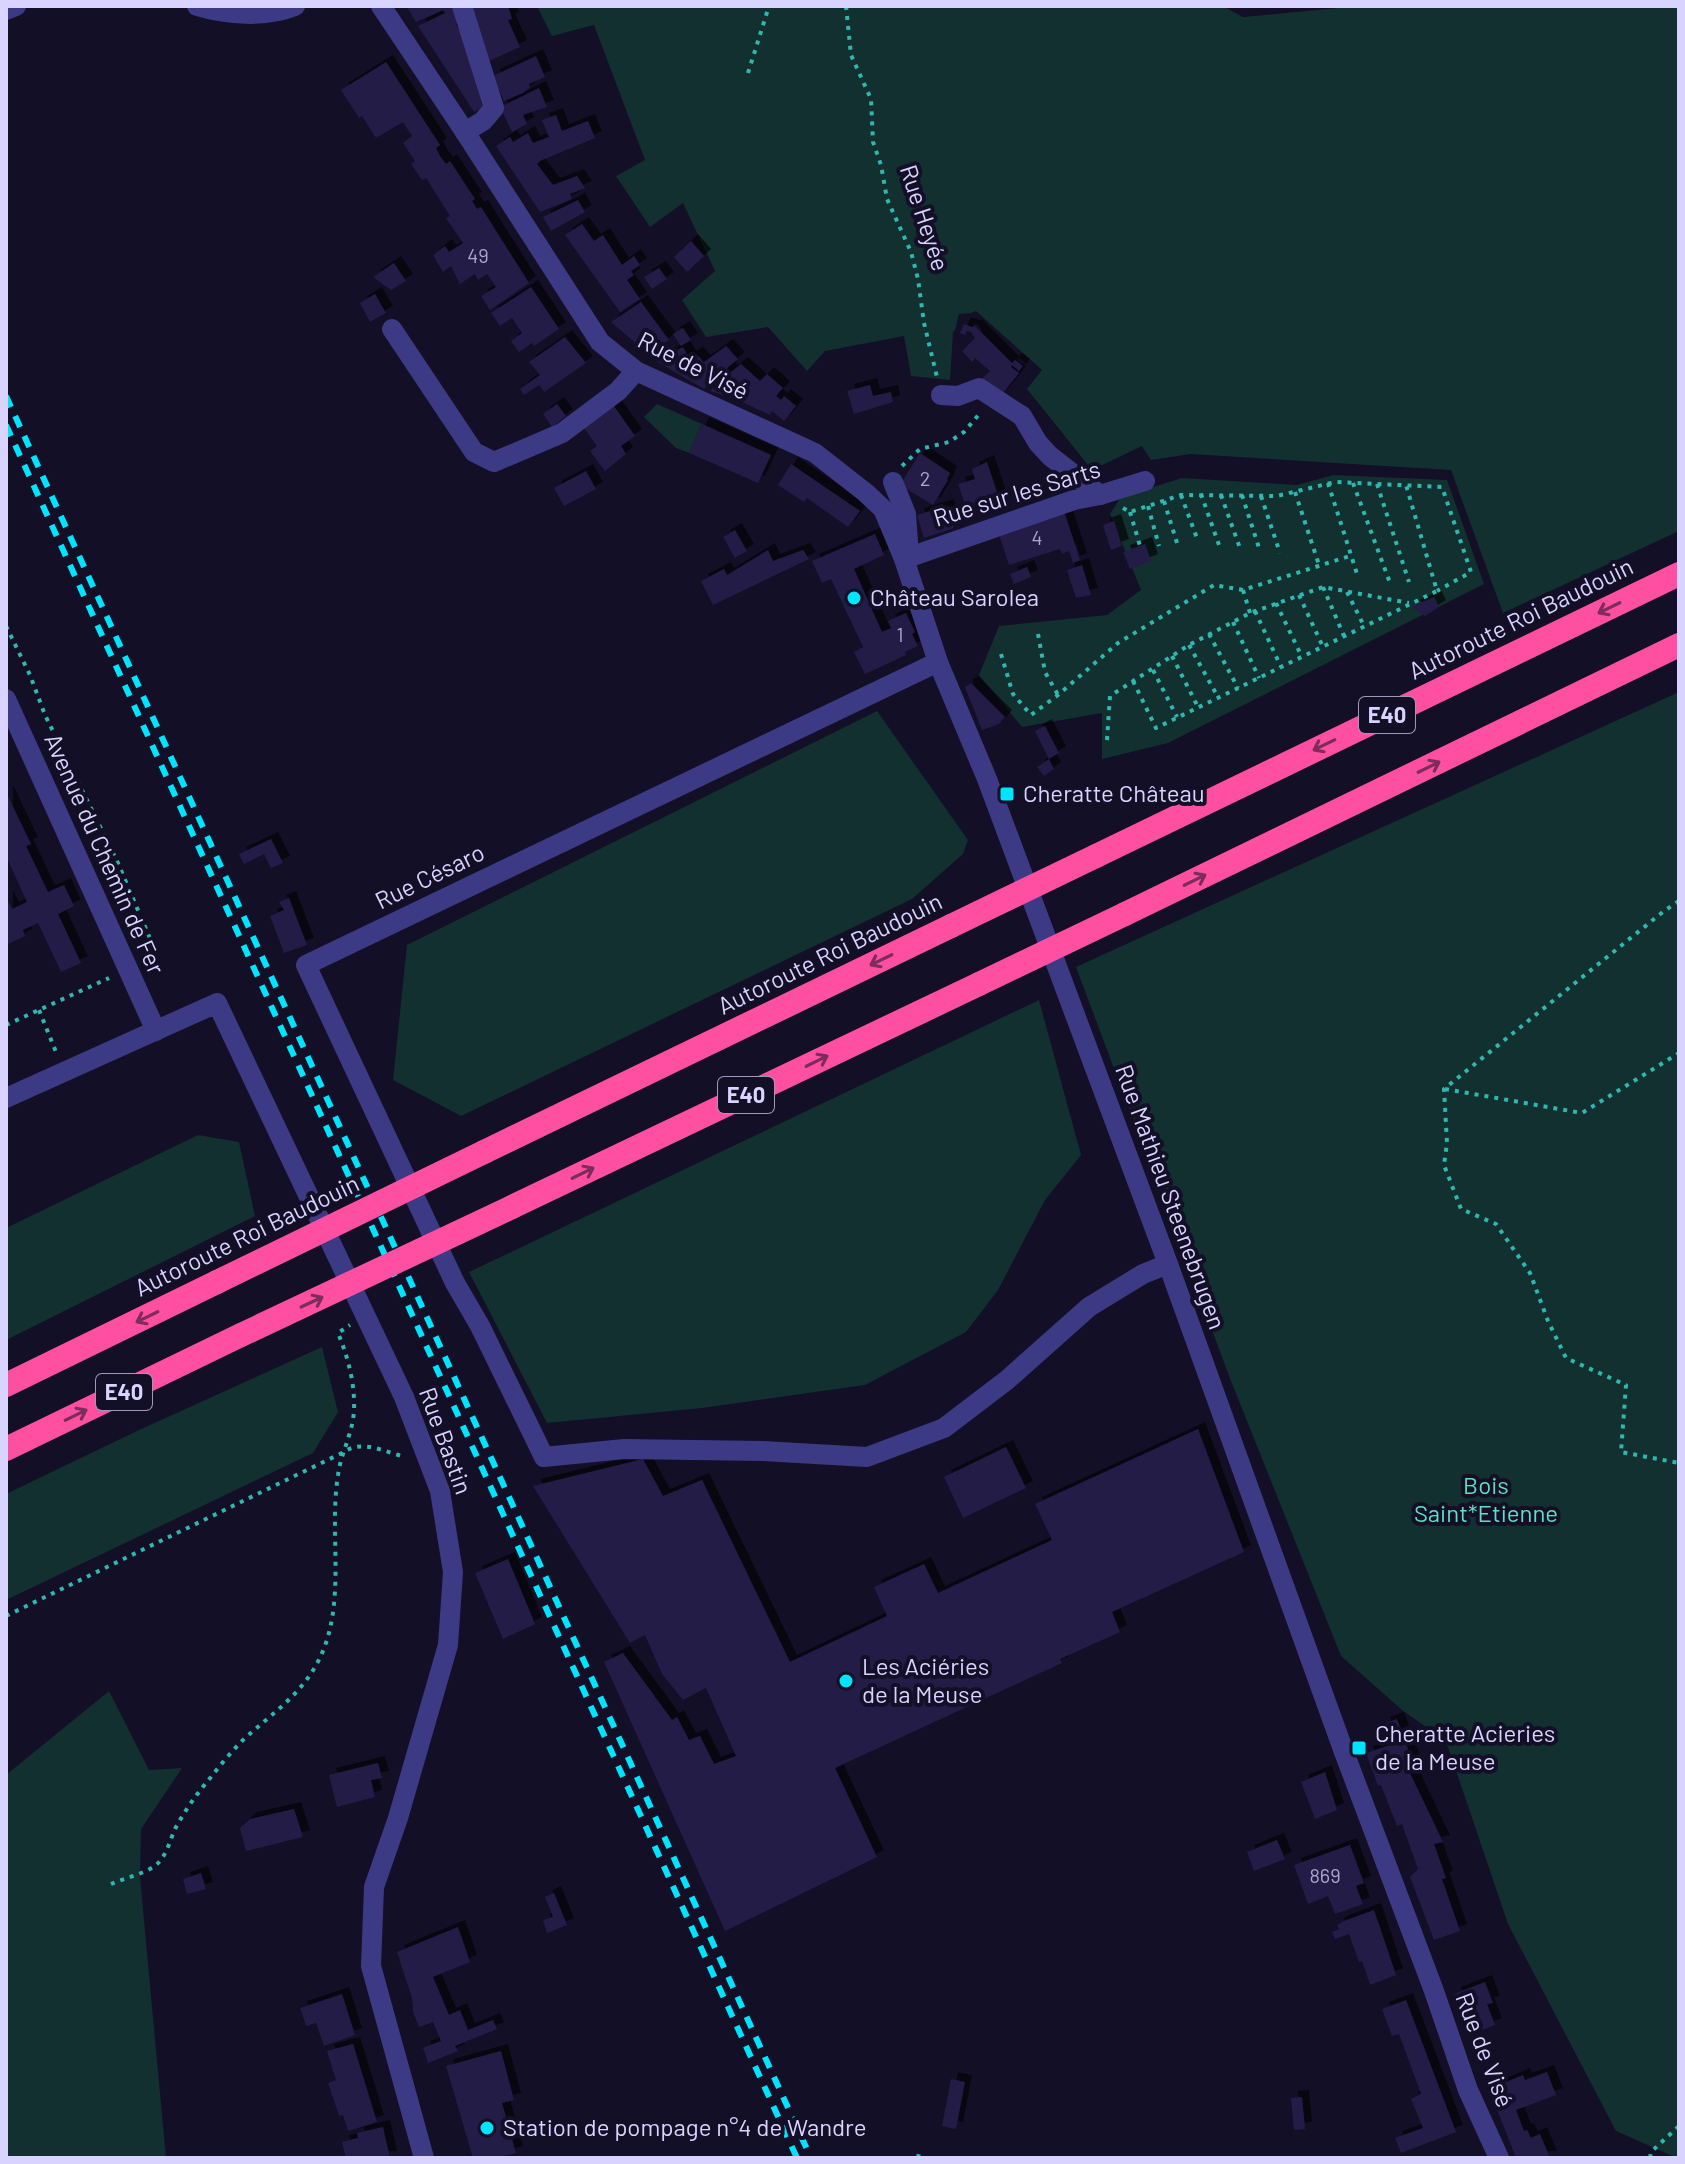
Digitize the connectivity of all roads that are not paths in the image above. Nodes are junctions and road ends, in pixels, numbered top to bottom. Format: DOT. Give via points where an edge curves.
graph roads {
  1 [pos="16,6"];
  2 [pos="197,6"];
  3 [pos="295,6"];
  4 [pos="381,6"];
  5 [pos="462,6"];
  6 [pos="6,10"];
  7 [pos="465,132"];
  8 [pos="392,329"];
  9 [pos="636,371"];
  10 [pos="941,395"];
  11 [pos="1145,481"];
  12 [pos="893,482"];
  13 [pos="1100,495"];
  14 [pos="906,557"];
  15 [pos="1679,574"];
  16 [pos="1679,645"];
  17 [pos="938,662"];
  18 [pos="6,699"];
  19 [pos="156,1031"];
  20 [pos="6,1098"];
  21 [pos="1168,1264"];
  22 [pos="6,1385"];
  23 [pos="6,1449"];
  24 [pos="1421,1960"];
  25 [pos="424,2158"];
  26 [pos="1499,2158"];
  1 -- 6 [label="street"];
  2 -- 3 [label="street" via="249,14"];
  4 -- 7 [label="street, Rue de Visé"];
  5 -- 7 [label="street" via="494,108"];
  7 -- 9 [label="street, Rue de Visé" via="600,342"];
  8 -- 9 [label="street" via="474,452 494,462 562,433"];
  9 -- 14 [label="street, Rue de Visé" via="815,453 883,509"];
  10 -- 13 [label="street" via="958,396 979,388 1022,416 1050,456"];
  11 -- 13 [label="street, Rue sur les Sarts"];
  12 -- 14 [label="street" via="906,514"];
  13 -- 14 [label="street, Rue sur les Sarts"];
  14 -- 17 [label="street, Rue de Visé"];
  15 -- 22 [label="highway, Autoroute Roi Baudouin / E40, one-way, bridge"];
  23 -- 16 [label="highway, E40, one-way, bridge"];
  17 -- 21 [label="street, Rue Mathieu Steenebrugen" via="987,779"];
  17 -- 21 [label="street, Rue Césaro" via="306,965 455,1283 544,1457 624,1449 867,1457 944,1428 1089,1307"];
  18 -- 19 [label="street, Avenue du Chemin de Fer"];
  19 -- 20 [label="street"];
  19 -- 25 [label="street, Rue Bastin" via="217,1003 404,1397 440,1491 453,1572 448,1645 374,1887 371,1966"];
  21 -- 24 [label="street, Rue Mathieu Steenebrugen"];
  24 -- 26 [label="street, Rue de Visé"];
}
